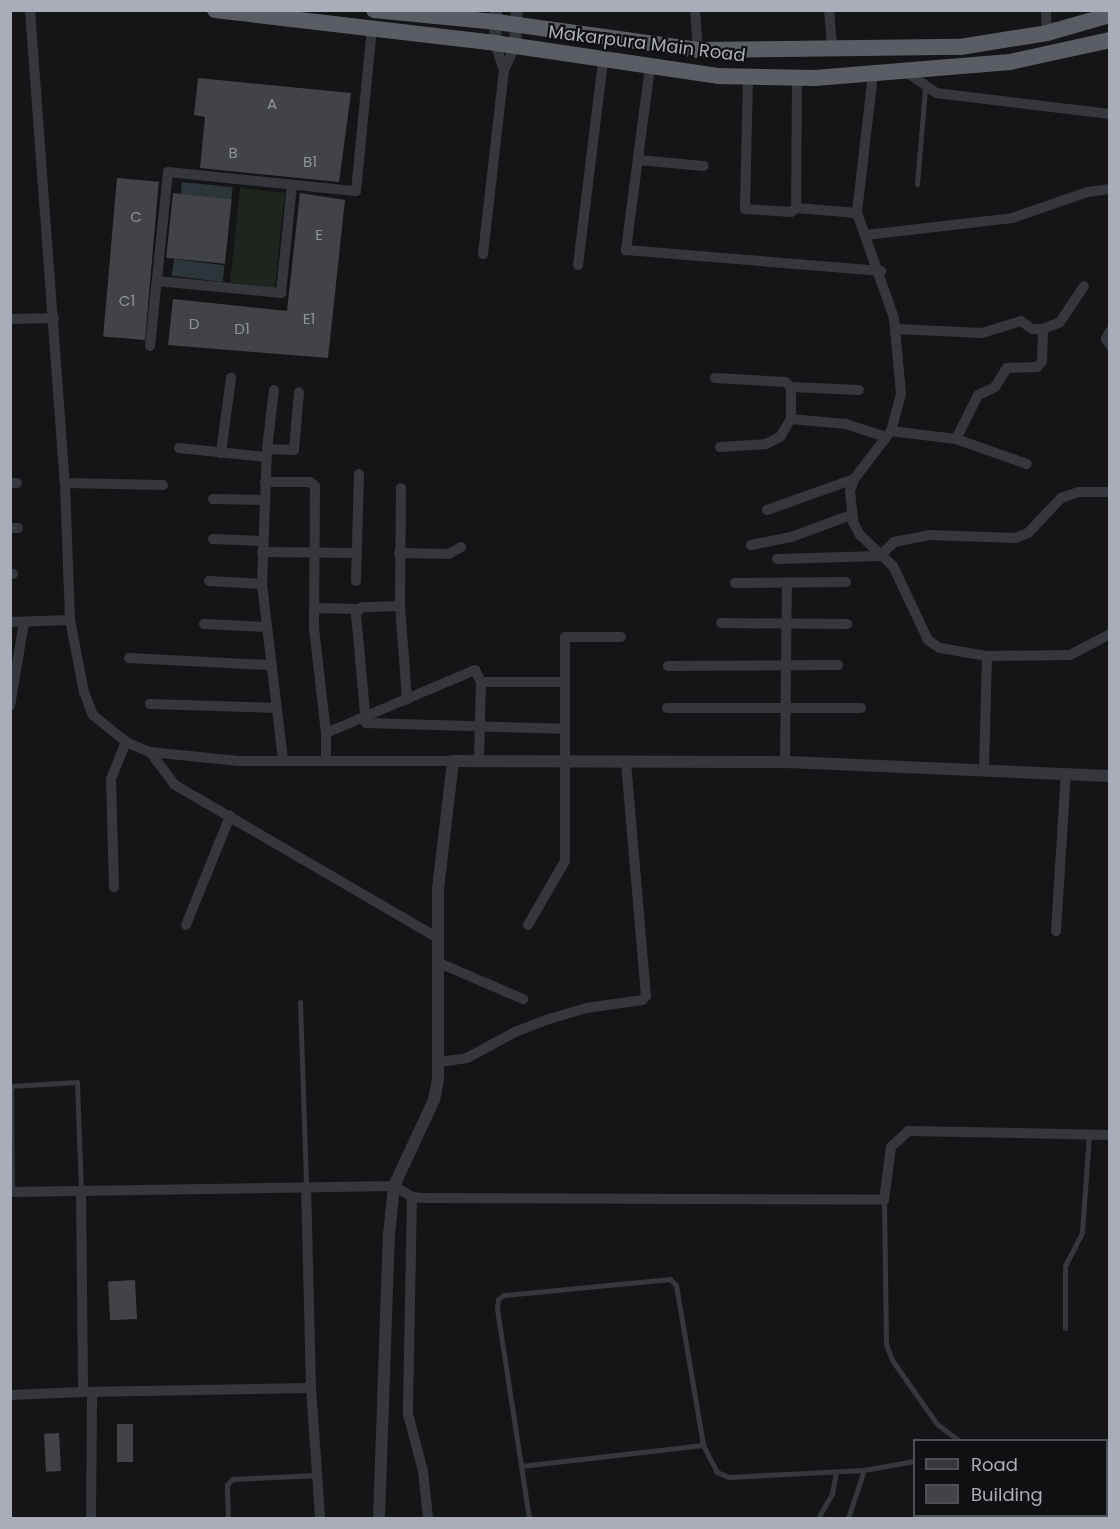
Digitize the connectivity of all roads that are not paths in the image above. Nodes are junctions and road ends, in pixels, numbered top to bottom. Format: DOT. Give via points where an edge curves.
graph roads {
  1 [pos="30,10"];
  2 [pos="215,10"];
  3 [pos="374,10"];
  4 [pos="695,10"];
  5 [pos="829,10"];
  6 [pos="1046,10"];
  7 [pos="1110,15"];
  8 [pos="497,16"];
  9 [pos="517,18"];
  10 [pos="372,28"];
  11 [pos="1047,33"];
  12 [pos="1110,40"];
  13 [pos="495,43"];
  14 [pos="515,46"];
  15 [pos="832,48"];
  16 [pos="698,50"];
  17 [pos="603,61"];
  18 [pos="650,67"];
  19 [pos="504,70"];
  20 [pos="905,72"];
  21 [pos="873,74"];
  22 [pos="748,76"];
  23 [pos="796,77"];
  24 [pos="925,88"];
  25 [pos="1110,114"];
  26 [pos="638,159"];
  27 [pos="704,166"];
  28 [pos="917,184"];
  29 [pos="292,185"];
  30 [pos="1110,189"];
  31 [pos="796,208"];
  32 [pos="857,213"];
  33 [pos="866,235"];
  34 [pos="483,254"];
  35 [pos="578,266"];
  36 [pos="881,271"];
  37 [pos="157,281"];
  38 [pos="1084,286"];
  39 [pos="54,318"];
  40 [pos="10,319"];
  41 [pos="896,329"];
  42 [pos="1043,329"];
  43 [pos="1110,331"];
  44 [pos="1110,345"];
  45 [pos="150,346"];
  46 [pos="231,378"];
  47 [pos="715,378"];
  48 [pos="791,387"];
  49 [pos="274,390"];
  50 [pos="859,390"];
  51 [pos="299,392"];
  52 [pos="791,420"];
  53 [pos="889,434"];
  54 [pos="956,439"];
  55 [pos="720,447"];
  56 [pos="179,448"];
  57 [pos="221,453"];
  58 [pos="266,453"];
  59 [pos="1027,464"];
  60 [pos="359,474"];
  61 [pos="854,479"];
  62 [pos="265,482"];
  63 [pos="65,483"];
  64 [pos="163,485"];
  65 [pos="402,488"];
  66 [pos="1110,492"];
  67 [pos="213,499"];
  68 [pos="264,500"];
  69 [pos="767,510"];
  70 [pos="851,515"];
  71 [pos="213,539"];
  72 [pos="752,545"];
  73 [pos="262,547"];
  74 [pos="461,547"];
  75 [pos="314,553"];
  76 [pos="355,553"];
  77 [pos="399,553"];
  78 [pos="880,556"];
  79 [pos="777,559"];
  80 [pos="208,581"];
  81 [pos="356,581"];
  82 [pos="787,582"];
  83 [pos="846,582"];
  84 [pos="735,583"];
  85 [pos="262,584"];
  86 [pos="400,606"];
  87 [pos="314,608"];
  88 [pos="359,609"];
  89 [pos="70,620"];
  90 [pos="10,622"];
  91 [pos="24,622"];
  92 [pos="721,623"];
  93 [pos="204,624"];
  94 [pos="786,624"];
  95 [pos="847,624"];
  96 [pos="265,627"];
  97 [pos="621,637"];
  98 [pos="1107,641"];
  99 [pos="987,656"];
  100 [pos="129,658"];
  101 [pos="269,665"];
  102 [pos="786,665"];
  103 [pos="838,665"];
  104 [pos="668,666"];
  105 [pos="481,682"];
  106 [pos="564,682"];
  107 [pos="407,700"];
  108 [pos="150,704"];
  109 [pos="10,706"];
  110 [pos="276,708"];
  111 [pos="667,708"];
  112 [pos="785,708"];
  113 [pos="861,708"];
  114 [pos="363,719"];
  115 [pos="479,729"];
  116 [pos="563,729"];
  117 [pos="326,733"];
  118 [pos="126,742"];
  119 [pos="150,752"];
  120 [pos="479,759"];
  121 [pos="326,760"];
  122 [pos="563,760"];
  123 [pos="283,761"];
  124 [pos="453,761"];
  125 [pos="626,761"];
  126 [pos="784,762"];
  127 [pos="984,770"];
  128 [pos="1066,774"];
  129 [pos="1110,776"];
  130 [pos="231,816"];
  131 [pos="114,886"];
  132 [pos="186,925"];
  133 [pos="528,925"];
  134 [pos="1056,931"];
  135 [pos="438,938"];
  136 [pos="437,962"];
  137 [pos="523,999"];
  138 [pos="300,1002"];
  139 [pos="440,1062"];
  140 [pos="11,1086"];
  141 [pos="1089,1134"];
  142 [pos="1110,1134"];
  143 [pos="306,1186"];
  144 [pos="394,1186"];
  145 [pos="81,1191"];
  146 [pos="11,1192"];
  147 [pos="412,1197"];
  148 [pos="884,1200"];
  149 [pos="1065,1328"];
  150 [pos="311,1388"];
  151 [pos="88,1392"];
  152 [pos="10,1395"];
  153 [pos="957,1439"];
  154 [pos="703,1444"];
  155 [pos="913,1461"];
  156 [pos="521,1466"];
  157 [pos="864,1470"];
  158 [pos="836,1472"];
  159 [pos="317,1475"];
  160 [pos="91,1518"];
  161 [pos="228,1518"];
  162 [pos="320,1518"];
  163 [pos="379,1518"];
  164 [pos="428,1518"];
  165 [pos="529,1518"];
  166 [pos="818,1518"];
  167 [pos="848,1518"];
  1 -- 39 [label="street"];
  2 -- 10 [label="highway, Makarpura Main Road"];
  3 -- 8 [label="highway, Makarpura Main Road"];
  4 -- 16 [label="street"];
  5 -- 15 [label="street"];
  6 -- 11 [label="street"];
  7 -- 11 [label="highway, Makarpura Main Road"];
  8 -- 9 [label="highway, Makarpura Main Road"];
  8 -- 13 [label="street"];
  9 -- 14 [label="street"];
  9 -- 16 [label="highway, Makarpura Main Road"];
  10 -- 13 [label="highway, Makarpura Main Road"];
  10 -- 29 [label="street" via="356,191"];
  11 -- 15 [label="highway, Makarpura Main Road" via="960,46"];
  12 -- 20 [label="highway, Makarpura Main Road" via="1010,62"];
  13 -- 14 [label="highway, Makarpura Main Road"];
  13 -- 19 [label="street"];
  14 -- 17 [label="highway, Makarpura Main Road"];
  14 -- 19 [label="street"];
  15 -- 16 [label="highway, Makarpura Main Road"];
  17 -- 18 [label="highway, Makarpura Main Road"];
  17 -- 35 [label="street"];
  18 -- 22 [label="highway, Makarpura Main Road"];
  18 -- 26 [label="street"];
  19 -- 34 [label="street"];
  20 -- 21 [label="highway, Makarpura Main Road"];
  20 -- 24 [label="street"];
  21 -- 23 [label="highway, Makarpura Main Road"];
  21 -- 32 [label="street"];
  22 -- 23 [label="highway, Makarpura Main Road"];
  22 -- 31 [label="street" via="745,209 791,212"];
  23 -- 31 [label="street"];
  24 -- 25 [label="street" via="936,93"];
  24 -- 28 [label="lane"];
  26 -- 27 [label="street"];
  26 -- 36 [label="street" via="628,251"];
  29 -- 37 [label="street" via="280,293"];
  29 -- 37 [label="street" via="168,172"];
  30 -- 33 [label="street" via="1088,192 1012,218"];
  31 -- 32 [label="street"];
  32 -- 33 [label="street"];
  33 -- 36 [label="street"];
  36 -- 41 [label="street"];
  37 -- 45 [label="street"];
  38 -- 42 [label="street" via="1060,322"];
  39 -- 40 [label="street"];
  39 -- 63 [label="street"];
  41 -- 42 [label="street" via="982,333 1021,321 1032,329"];
  41 -- 53 [label="street" via="901,394"];
  42 -- 54 [label="street" via="1042,361 1030,368 1007,368 995,387 978,394"];
  43 -- 44 [label="street" via="1106,339"];
  46 -- 57 [label="street"];
  47 -- 48 [label="street" via="784,382"];
  48 -- 50 [label="street"];
  48 -- 52 [label="street"];
  49 -- 58 [label="street"];
  51 -- 58 [label="street" via="294,450"];
  52 -- 53 [label="street" via="846,424"];
  52 -- 55 [label="street" via="780,437 766,444"];
  53 -- 54 [label="street"];
  53 -- 61 [label="street"];
  54 -- 59 [label="street"];
  56 -- 57 [label="street"];
  57 -- 58 [label="street"];
  58 -- 62 [label="street"];
  60 -- 76 [label="street"];
  61 -- 69 [label="street"];
  61 -- 70 [label="street"];
  62 -- 68 [label="street"];
  62 -- 75 [label="street" via="313,483"];
  63 -- 64 [label="street"];
  63 -- 89 [label="street"];
  65 -- 77 [label="street"];
  66 -- 78 [label="street" via="1078,492 1061,498 1028,533 1015,538 920,536 894,542"];
  67 -- 68 [label="street"];
  68 -- 73 [label="street"];
  70 -- 72 [label="street" via="791,537"];
  70 -- 78 [label="street" via="860,535"];
  71 -- 73 [label="street"];
  73 -- 75 [label="street"];
  73 -- 85 [label="street"];
  74 -- 77 [label="street" via="449,554"];
  75 -- 76 [label="street"];
  75 -- 87 [label="street"];
  76 -- 81 [label="street"];
  77 -- 86 [label="street"];
  78 -- 79 [label="street"];
  78 -- 99 [label="street" via="893,566 928,640 940,648"];
  80 -- 85 [label="street"];
  82 -- 83 [label="street"];
  82 -- 84 [label="street"];
  82 -- 94 [label="street"];
  85 -- 96 [label="street"];
  86 -- 88 [label="street"];
  86 -- 107 [label="street"];
  87 -- 88 [label="street"];
  87 -- 117 [label="street" via="319,701"];
  88 -- 114 [label="street"];
  89 -- 91 [label="street"];
  89 -- 118 [label="street" via="84,692 93,715"];
  90 -- 91 [label="street"];
  91 -- 109 [label="street"];
  92 -- 94 [label="street"];
  93 -- 96 [label="street"];
  94 -- 95 [label="street"];
  94 -- 102 [label="street"];
  96 -- 101 [label="street"];
  97 -- 106 [label="street" via="565,637"];
  98 -- 99 [label="street" via="1070,655"];
  99 -- 127 [label="street"];
  100 -- 101 [label="street"];
  101 -- 110 [label="street"];
  102 -- 103 [label="street"];
  102 -- 104 [label="street"];
  102 -- 112 [label="street"];
  105 -- 106 [label="street"];
  105 -- 107 [label="street" via="475,670"];
  105 -- 115 [label="street"];
  106 -- 116 [label="street"];
  107 -- 114 [label="street"];
  108 -- 110 [label="street"];
  110 -- 123 [label="street"];
  111 -- 112 [label="street"];
  112 -- 113 [label="street"];
  112 -- 126 [label="street"];
  114 -- 115 [label="street" via="373,726"];
  114 -- 117 [label="street"];
  115 -- 116 [label="street"];
  115 -- 120 [label="street"];
  116 -- 122 [label="street"];
  117 -- 121 [label="street"];
  118 -- 119 [label="street"];
  118 -- 131 [label="street" via="111,779"];
  119 -- 123 [label="street"];
  119 -- 130 [label="street" via="175,785"];
  120 -- 122 [label="street"];
  120 -- 124 [label="street"];
  121 -- 123 [label="street"];
  121 -- 124 [label="street"];
  122 -- 125 [label="street"];
  122 -- 133 [label="street" via="563,870"];
  124 -- 135 [label="street" via="438,889"];
  125 -- 126 [label="street"];
  125 -- 139 [label="street" via="646,996 546,1020 467,1058"];
  126 -- 127 [label="street"];
  127 -- 128 [label="street"];
  128 -- 129 [label="street"];
  128 -- 134 [label="street"];
  130 -- 132 [label="street"];
  130 -- 135 [label="street"];
  135 -- 136 [label="street"];
  136 -- 137 [label="street"];
  136 -- 139 [label="street"];
  138 -- 143 [label="lane"];
  139 -- 144 [label="street" via="434,1100"];
  140 -- 145 [label="lane" via="77,1082"];
  140 -- 146 [label="lane"];
  141 -- 142 [label="street"];
  141 -- 148 [label="street" via="908,1131 891,1148"];
  141 -- 149 [label="lane" via="1082,1232 1065,1266"];
  143 -- 144 [label="street"];
  143 -- 145 [label="street"];
  143 -- 150 [label="street"];
  144 -- 147 [label="street"];
  144 -- 163 [label="street" via="382,1328"];
  145 -- 146 [label="street"];
  145 -- 151 [label="street"];
  147 -- 148 [label="street"];
  147 -- 164 [label="street" via="408,1414 423,1471"];
  148 -- 153 [label="lane" via="886,1344 892,1360 937,1424"];
  150 -- 151 [label="street"];
  150 -- 159 [label="street"];
  151 -- 152 [label="street"];
  151 -- 160 [label="street"];
  154 -- 156 [label="lane"];
  154 -- 156 [label="lane" via="676,1285 670,1279 504,1295 498,1299 496,1309"];
  154 -- 158 [label="lane" via="717,1472 729,1477"];
  155 -- 157 [label="lane"];
  156 -- 165 [label="lane"];
  157 -- 158 [label="lane"];
  157 -- 167 [label="lane"];
  158 -- 166 [label="lane" via="832,1494"];
  159 -- 161 [label="lane" via="232,1479 227,1485"];
  159 -- 162 [label="street"];
}
